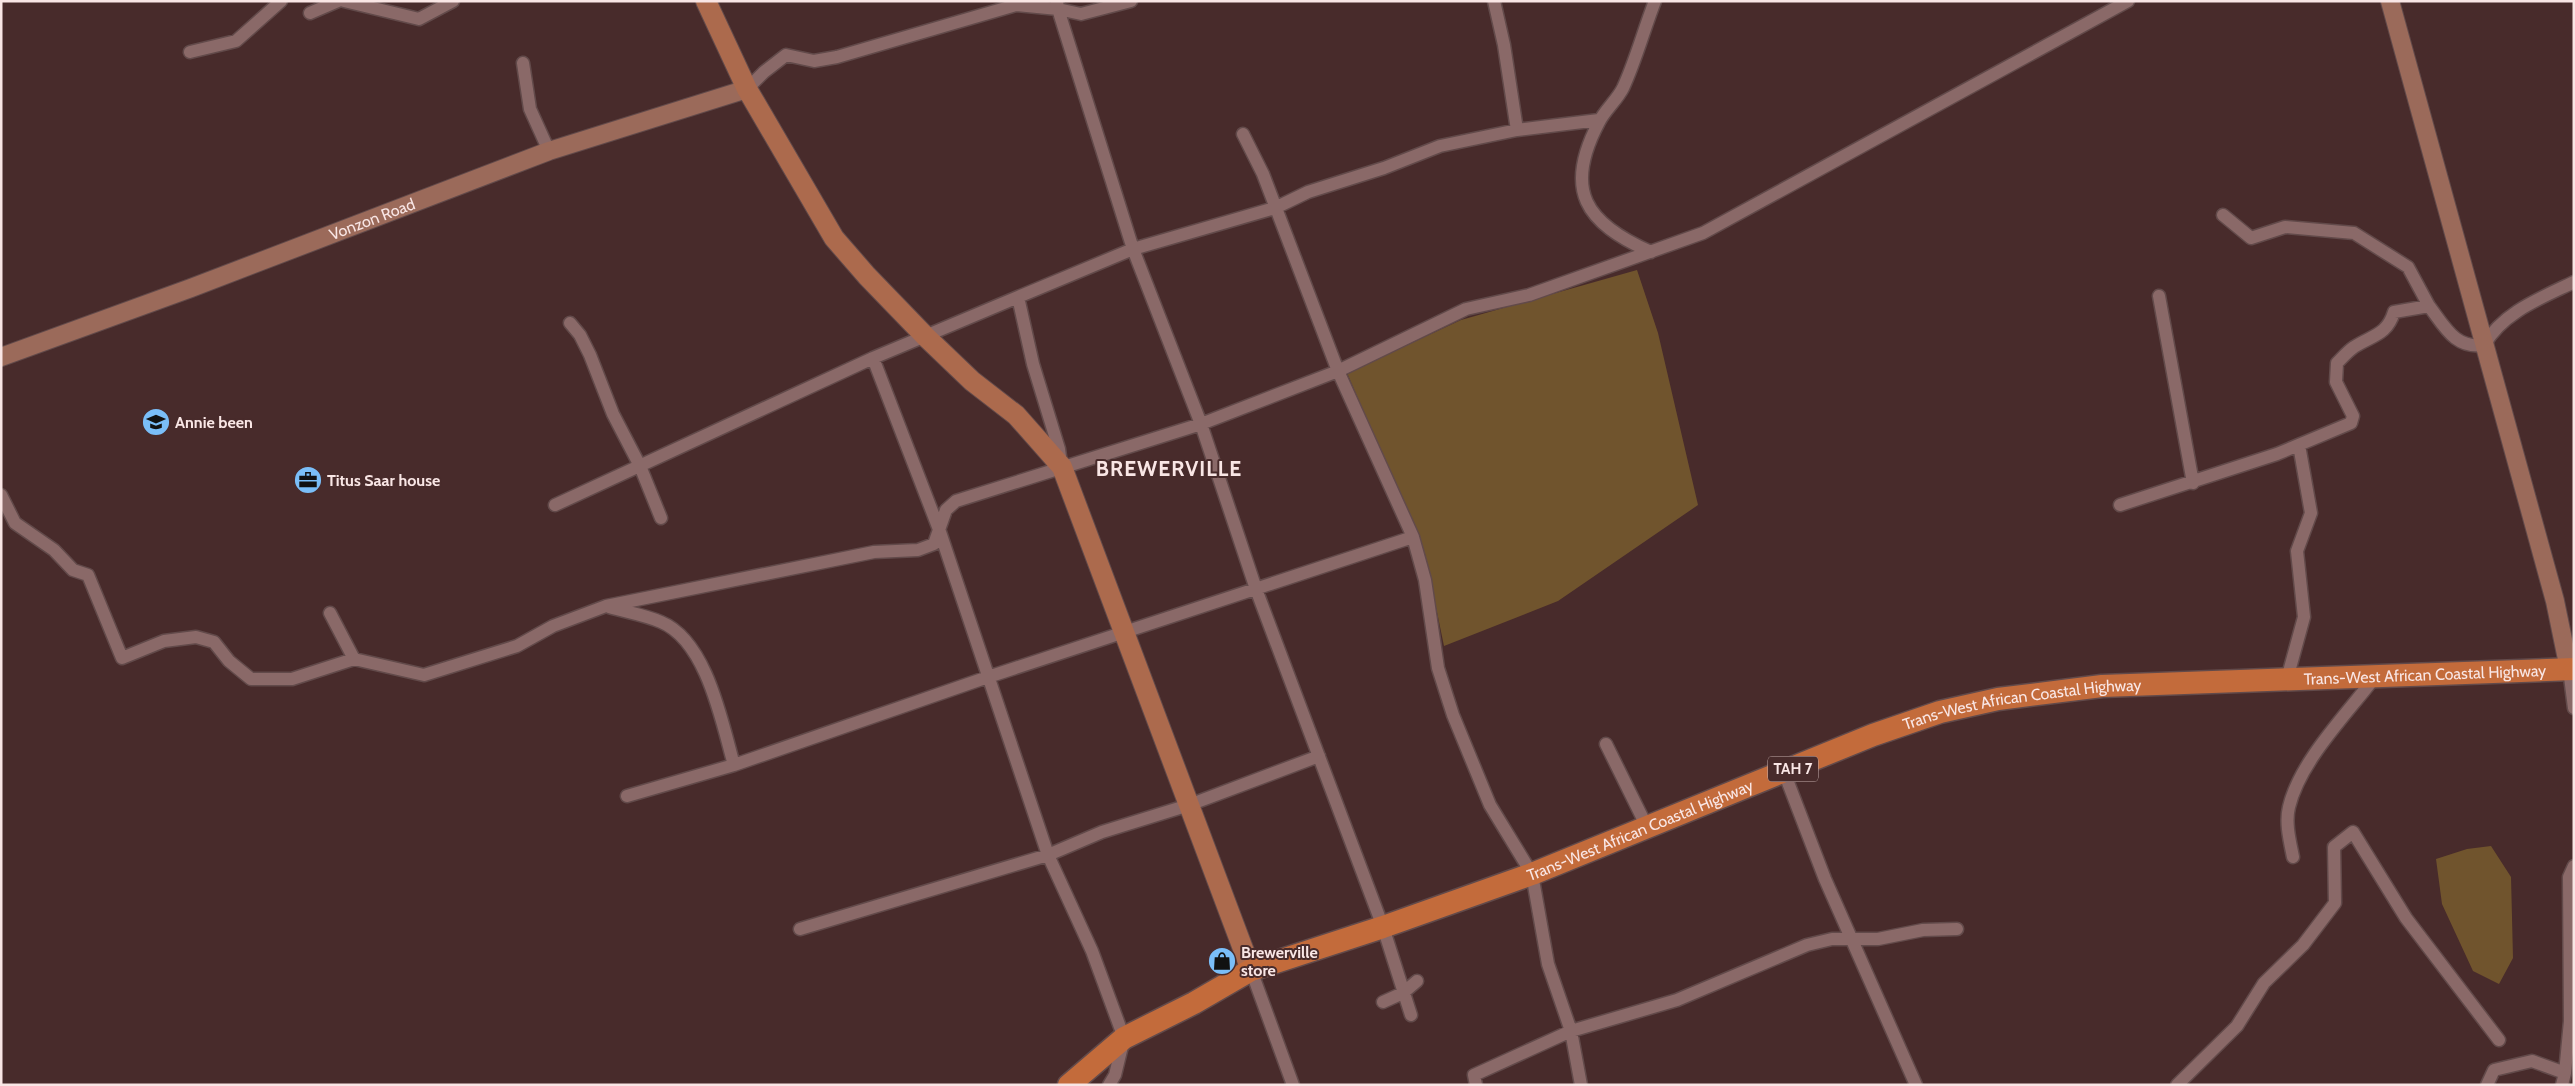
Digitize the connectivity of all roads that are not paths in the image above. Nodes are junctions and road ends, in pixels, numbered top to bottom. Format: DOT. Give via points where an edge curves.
graph roads {
  1 [pos="281,1"];
  2 [pos="338,1"];
  3 [pos="344,1"];
  4 [pos="453,1"];
  5 [pos="706,1"];
  6 [pos="1131,1"];
  7 [pos="1494,1"];
  8 [pos="1655,1"];
  9 [pos="2128,1"];
  10 [pos="2390,1"];
  11 [pos="1058,5"];
  12 [pos="310,13"];
  13 [pos="190,52"];
  14 [pos="523,63"];
  15 [pos="747,90"];
  16 [pos="1599,120"];
  17 [pos="1517,130"];
  18 [pos="1243,134"];
  19 [pos="549,151"];
  20 [pos="1275,208"];
  21 [pos="2223,215"];
  22 [pos="1134,249"];
  23 [pos="1652,252"];
  24 [pos="2574,282"];
  25 [pos="2160,296"];
  26 [pos="1018,297"];
  27 [pos="2429,306"];
  28 [pos="570,323"];
  29 [pos="924,336"];
  30 [pos="2484,345"];
  31 [pos="1,357"];
  32 [pos="874,358"];
  33 [pos="1338,371"];
  34 [pos="1201,424"];
  35 [pos="2299,445"];
  36 [pos="640,466"];
  37 [pos="1062,467"];
  38 [pos="2193,483"];
  39 [pos="1,495"];
  40 [pos="555,506"];
  41 [pos="2120,506"];
  42 [pos="661,518"];
  43 [pos="940,532"];
  44 [pos="1413,537"];
  45 [pos="1256,589"];
  46 [pos="606,606"];
  47 [pos="330,613"];
  48 [pos="1124,633"];
  49 [pos="354,659"];
  50 [pos="2571,669"];
  51 [pos="988,677"];
  52 [pos="2375,677"];
  53 [pos="2287,679"];
  54 [pos="2574,708"];
  55 [pos="1606,744"];
  56 [pos="1319,756"];
  57 [pos="734,765"];
  58 [pos="1784,772"];
  59 [pos="627,796"];
  60 [pos="1189,805"];
  61 [pos="1647,828"];
  62 [pos="1048,854"];
  63 [pos="2293,857"];
  64 [pos="2574,866"];
  65 [pos="1532,874"];
  66 [pos="1383,927"];
  67 [pos="800,928"];
  68 [pos="1957,929"];
  69 [pos="1851,939"];
  70 [pos="1251,970"];
  71 [pos="1417,981"];
  72 [pos="1403,992"];
  73 [pos="1383,1002"];
  74 [pos="1411,1015"];
  75 [pos="1571,1031"];
  76 [pos="1124,1038"];
  77 [pos="2499,1040"];
  78 [pos="2564,1079"];
  79 [pos="1069,1085"];
  80 [pos="1108,1085"];
  81 [pos="1293,1085"];
  82 [pos="1476,1085"];
  83 [pos="1581,1085"];
  84 [pos="1916,1085"];
  85 [pos="2177,1085"];
  86 [pos="2487,1085"];
  1 -- 13 [label="street" via="236,41"];
  2 -- 12 [label="street"];
  3 -- 4 [label="street" via="419,19"];
  5 -- 15 [label="main road"];
  6 -- 11 [label="street" via="1081,14"];
  7 -- 17 [label="street"];
  8 -- 16 [label="street" via="1623,89"];
  9 -- 23 [label="street" via="1703,233"];
  10 -- 30 [label="street"];
  11 -- 15 [label="street" via="1016,6 814,61 786,55"];
  11 -- 22 [label="street"];
  14 -- 19 [label="street" via="530,109"];
  15 -- 19 [label="street, Vonzon Road"];
  15 -- 29 [label="main road" via="834,238"];
  16 -- 17 [label="street"];
  16 -- 23 [label="street" via="1584,154 1580,181 1585,202 1599,219 1628,242"];
  17 -- 20 [label="street" via="1440,146 1308,192"];
  18 -- 20 [label="street"];
  19 -- 31 [label="street, Vonzon Road"];
  20 -- 22 [label="street"];
  20 -- 33 [label="street"];
  21 -- 27 [label="street" via="2251,238 2284,228 2354,234 2408,267"];
  22 -- 26 [label="street"];
  22 -- 34 [label="street"];
  23 -- 33 [label="street" via="1529,295 1466,309"];
  24 -- 30 [label="street" via="2519,309 2491,333"];
  25 -- 38 [label="street"];
  26 -- 29 [label="street"];
  26 -- 37 [label="street" via="1022,323"];
  27 -- 30 [label="street" via="2458,342 2472,347"];
  27 -- 35 [label="street" via="2394,312 2390,325 2352,348 2337,363 2336,382 2353,416 2351,423"];
  28 -- 36 [label="street" via="590,355 613,414"];
  29 -- 32 [label="street"];
  29 -- 37 [label="main road" via="972,381 1016,415"];
  30 -- 50 [label="street"];
  32 -- 36 [label="street"];
  32 -- 43 [label="street"];
  33 -- 34 [label="street"];
  33 -- 44 [label="street"];
  34 -- 37 [label="street"];
  34 -- 45 [label="street"];
  35 -- 38 [label="street"];
  35 -- 53 [label="street" via="2311,513 2297,551 2304,617"];
  36 -- 40 [label="street"];
  36 -- 42 [label="street"];
  37 -- 43 [label="street" via="956,501 946,510"];
  37 -- 48 [label="main road"];
  38 -- 41 [label="street"];
  39 -- 49 [label="street" via="15,523 54,550 72,570 88,575 122,658 164,641 196,637 214,642 229,661 251,679 292,678"];
  43 -- 46 [label="street" via="934,544 918,550 874,552"];
  43 -- 51 [label="street"];
  44 -- 45 [label="street"];
  44 -- 65 [label="street" via="1425,580 1438,668 1453,714 1490,805"];
  45 -- 48 [label="street"];
  45 -- 56 [label="street"];
  46 -- 49 [label="street" via="553,626 517,646 424,675"];
  46 -- 57 [label="street" via="662,622 682,637 700,660"];
  47 -- 49 [label="street"];
  48 -- 51 [label="street"];
  48 -- 60 [label="main road"];
  50 -- 52 [label="highway, Trans-West African Coastal Highway / TAH 7"];
  50 -- 54 [label="street"];
  51 -- 57 [label="street"];
  51 -- 62 [label="street"];
  52 -- 53 [label="highway, Trans-West African Coastal Highway / TAH 7"];
  52 -- 63 [label="street" via="2306,767 2288,808"];
  53 -- 58 [label="highway, Trans-West African Coastal Highway / TAH 7" via="2102,686 1998,699 1940,712 1873,734"];
  55 -- 61 [label="street"];
  56 -- 60 [label="street"];
  56 -- 66 [label="street"];
  57 -- 59 [label="street"];
  58 -- 61 [label="highway, Trans-West African Coastal Highway / TAH 7"];
  58 -- 69 [label="street"];
  60 -- 62 [label="street" via="1102,832"];
  60 -- 70 [label="main road"];
  61 -- 65 [label="highway, Trans-West African Coastal Highway / TAH 7"];
  62 -- 67 [label="street"];
  62 -- 76 [label="street" via="1092,951"];
  64 -- 78 [label="street" via="2569,876 2570,1022"];
  65 -- 66 [label="highway, Trans-West African Coastal Highway / TAH 7"];
  65 -- 75 [label="street" via="1548,964"];
  66 -- 70 [label="highway, Trans-West African Coastal Highway / TAH 7"];
  66 -- 72 [label="street"];
  68 -- 69 [label="street"];
  69 -- 75 [label="street" via="1832,939 1807,945 1677,1000"];
  69 -- 84 [label="street"];
  70 -- 76 [label="highway, Trans-West African Coastal Highway / TAH 7"];
  70 -- 81 [label="street"];
  71 -- 72 [label="street"];
  72 -- 73 [label="street"];
  72 -- 74 [label="street"];
  75 -- 82 [label="street" via="1474,1075"];
  75 -- 83 [label="street"];
  76 -- 79 [label="highway, Trans-West African Coastal Highway / TAH 7"];
  76 -- 80 [label="street" via="1115,1075"];
  77 -- 85 [label="street" via="2406,918 2353,832 2334,847 2334,904 2303,945 2264,983 2237,1026"];
  78 -- 86 [label="street" via="2532,1061 2494,1070"];
}
